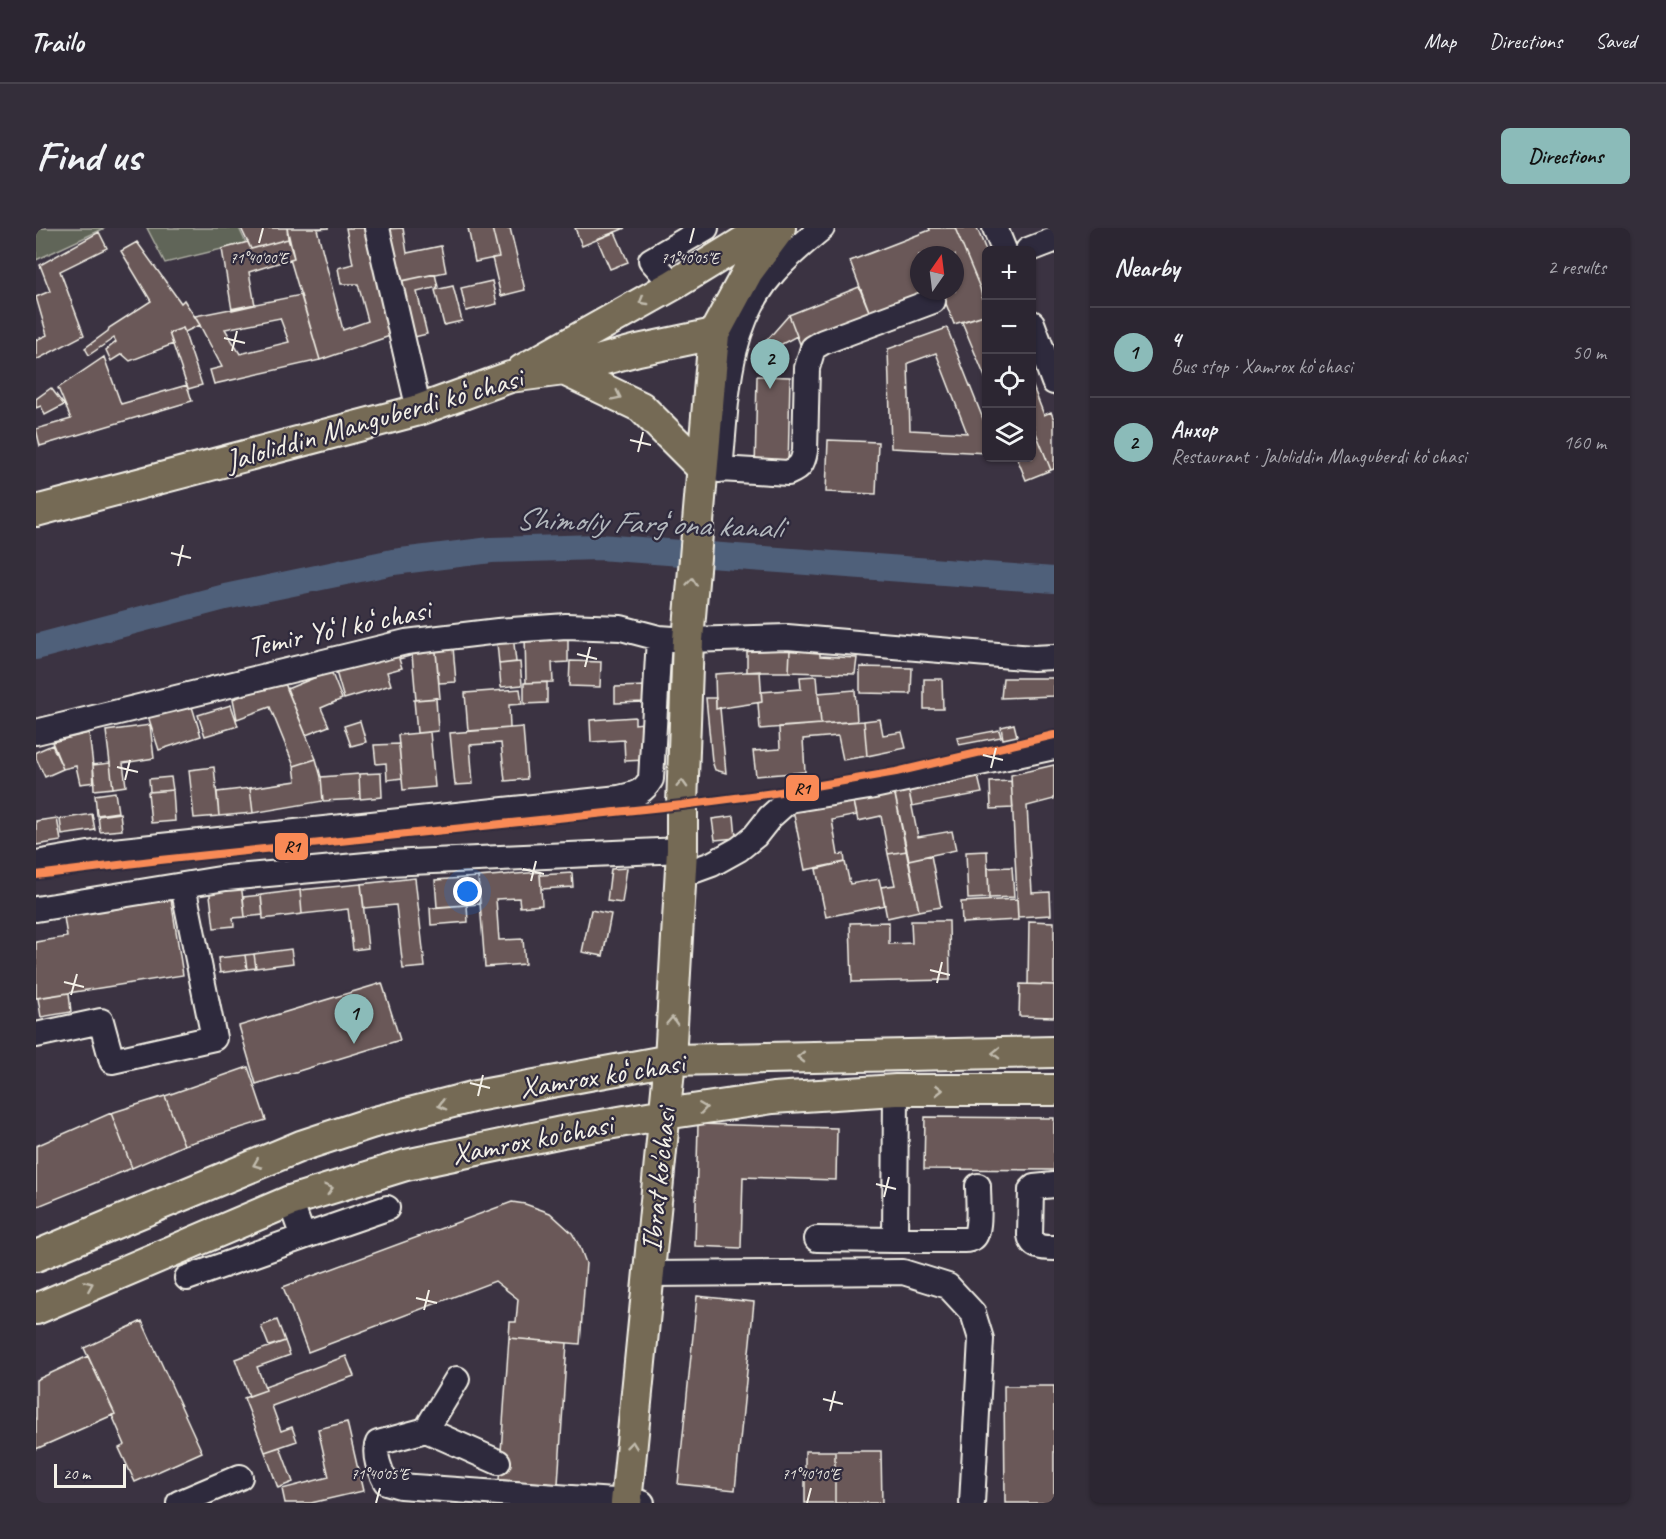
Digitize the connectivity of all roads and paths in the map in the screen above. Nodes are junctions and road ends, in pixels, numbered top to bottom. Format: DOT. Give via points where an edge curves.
graph roads {
  1 [pos="377,228"];
  2 [pos="706,228"];
  3 [pos="766,228"];
  4 [pos="780,228"];
  5 [pos="822,228"];
  6 [pos="995,228"];
  7 [pos="1054,240"];
  8 [pos="1002,246"];
  9 [pos="1036,247"];
  10 [pos="672,285"];
  11 [pos="933,301"];
  12 [pos="714,334"];
  13 [pos="1036,334"];
  14 [pos="564,370"];
  15 [pos="510,377"];
  16 [pos="1054,382"];
  17 [pos="419,410"];
  18 [pos="711,469"];
  19 [pos="36,511"];
  20 [pos="674,639"];
  21 [pos="1054,657"];
  22 [pos="36,732"];
  23 [pos="1054,747"];
  24 [pos="36,863"];
  25 [pos="681,863"];
  26 [pos="183,886"];
  27 [pos="36,909"];
  28 [pos="36,1035"];
  29 [pos="1054,1052"];
  30 [pos="670,1060"];
  31 [pos="896,1090"];
  32 [pos="1054,1090"];
  33 [pos="664,1114"];
  34 [pos="1054,1185"];
  35 [pos="978,1186"];
  36 [pos="290,1201"];
  37 [pos="387,1208"];
  38 [pos="303,1237"];
  39 [pos="818,1239"];
  40 [pos="895,1240"];
  41 [pos="1054,1248"];
  42 [pos="36,1256"];
  43 [pos="649,1274"];
  44 [pos="187,1278"];
  45 [pos="36,1309"];
  46 [pos="457,1379"];
  47 [pos="426,1430"];
  48 [pos="498,1462"];
  49 [pos="240,1477"];
  50 [pos="179,1503"];
  51 [pos="632,1503"];
  52 [pos="972,1503"];
  1 -- 17 [label="street"];
  2 -- 10 [label="street" via="651,260"];
  3 -- 10 [label="main road"];
  4 -- 12 [label="main road" via="748,271"];
  5 -- 18 [label="street" via="773,272 753,300 731,363"];
  6 -- 8 [label="street"];
  7 -- 9 [label="street"];
  10 -- 15 [label="main road, one-way"];
  11 -- 18 [label="street" via="813,348 807,368 805,451 797,470 788,473"];
  12 -- 14 [label="main road, Jaloliddin Manguberdi koʻchasi"];
  12 -- 18 [label="main road, Ibrat ko'chasi"];
  13 -- 16 [label="street"];
  14 -- 15 [label="main road, Jaloliddin Manguberdi koʻchasi"];
  14 -- 18 [label="main road, one-way" via="641,407"];
  15 -- 17 [label="main road, Jaloliddin Manguberdi koʻchasi"];
  17 -- 19 [label="main road, Jaloliddin Manguberdi koʻchasi"];
  20 -- 18 [label="main road, Ibrat ko'chasi, one-way" via="699,498"];
  20 -- 21 [label="street, Temir Yoʻl koʻchasi" via="787,637"];
  20 -- 22 [label="street, Temir Yoʻl koʻchasi" via="621,628 566,626 406,642"];
  20 -- 24 [label="street" via="651,779 636,794 94,853"];
  25 -- 20 [label="main road, Ibrat ko'chasi, one-way"];
  23 -- 25 [label="street" via="789,800 739,849 712,864"];
  25 -- 26 [label="street" via="388,863 226,878"];
  30 -- 25 [label="main road, Ibrat ko'chasi, one-way"];
  26 -- 27 [label="street"];
  26 -- 28 [label="street" via="214,1038 112,1061 100,1022"];
  29 -- 30 [label="main road, Xamrox koʻchasi, one-way"];
  30 -- 33 [label="main road, Ibrat ko'chasi"];
  30 -- 42 [label="main road, Xamrox koʻchasi, one-way" via="476,1096 371,1124 301,1146"];
  31 -- 32 [label="main road, Xamrox ko'chasi, one-way"];
  33 -- 31 [label="main road, Xamrox ko'chasi, one-way" via="773,1098"];
  31 -- 40 [label="street"];
  36 -- 33 [label="main road, Xamrox ko'chasi, one-way" via="406,1165"];
  33 -- 43 [label="main road, Ibrat ko'chasi"];
  34 -- 41 [label="street" via="1031,1190 1030,1235 1036,1246"];
  35 -- 40 [label="street" via="978,1227 972,1239"];
  36 -- 38 [label="street"];
  45 -- 36 [label="main road, Xamrox ko'chasi, one-way"];
  37 -- 38 [label="street"];
  38 -- 44 [label="street"];
  39 -- 40 [label="street"];
  51 -- 43 [label="main road, Ibrat ko'chasi, one-way"];
  43 -- 52 [label="street" via="903,1272 948,1286 973,1312 981,1339"];
  46 -- 47 [label="street"];
  47 -- 48 [label="street"];
  47 -- 51 [label="street" via="378,1443 376,1454 386,1482"];
  49 -- 50 [label="street"];
}
